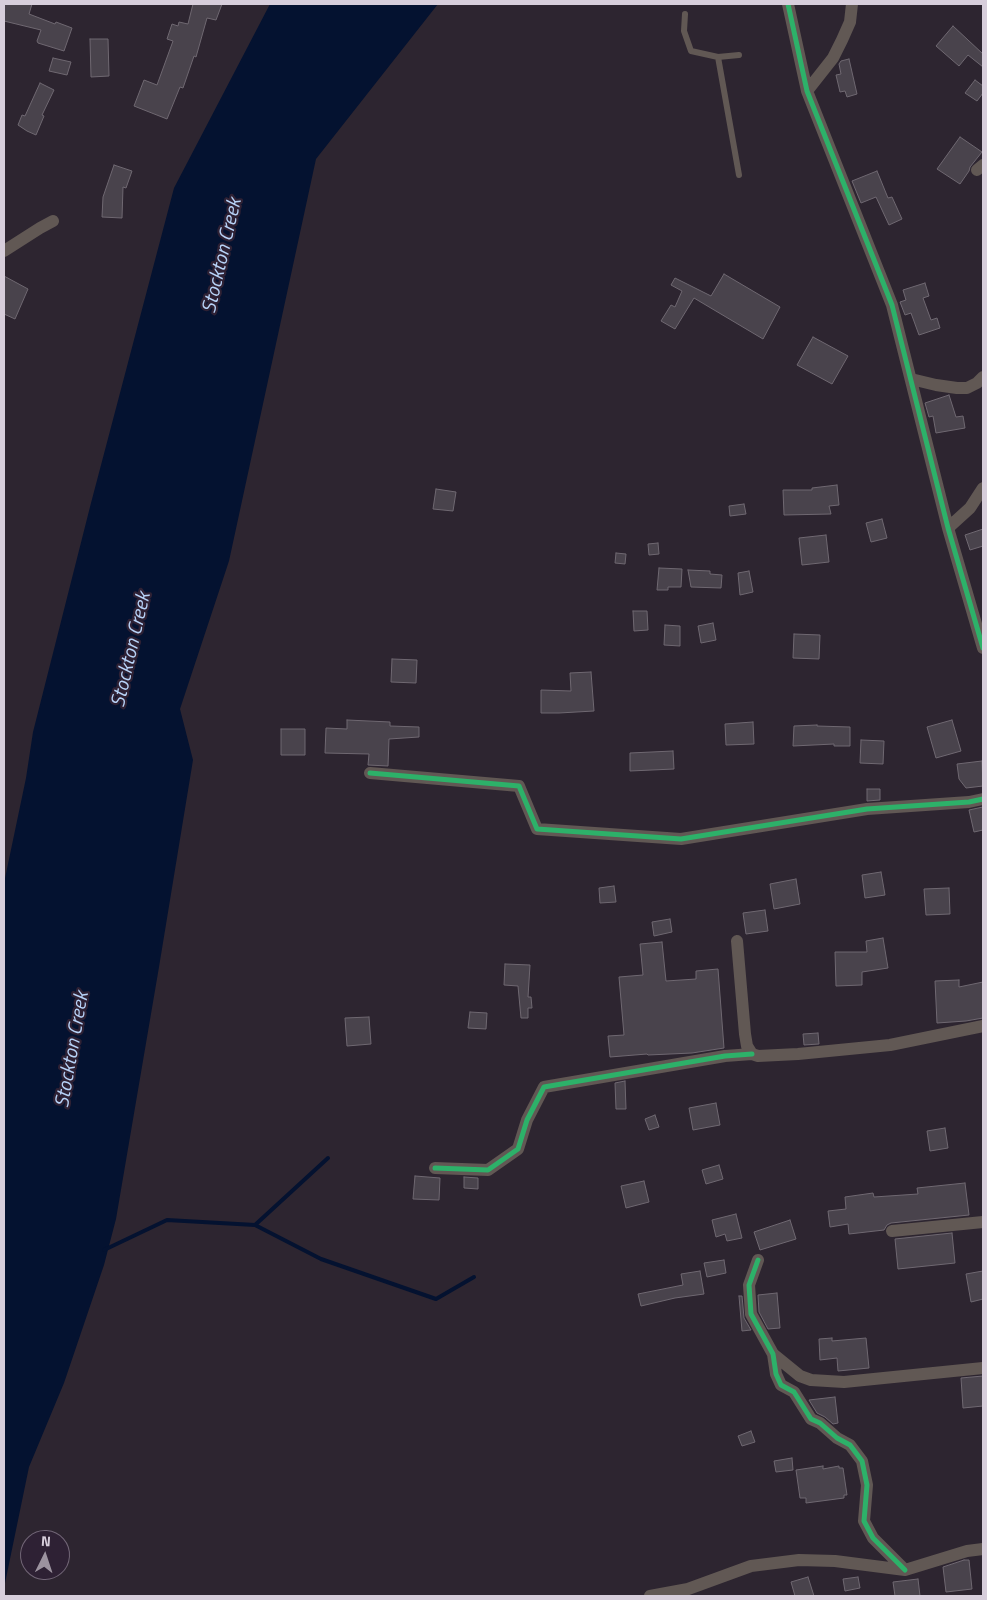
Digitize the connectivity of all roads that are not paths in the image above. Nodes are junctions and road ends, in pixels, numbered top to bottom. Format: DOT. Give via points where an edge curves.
graph roads {
  1 [pos="788,4"];
  2 [pos="852,4"];
  3 [pos="685,14"];
  4 [pos="739,55"];
  5 [pos="718,57"];
  6 [pos="807,91"];
  7 [pos="739,175"];
  8 [pos="54,221"];
  9 [pos="4,251"];
  10 [pos="983,377"];
  11 [pos="912,379"];
  12 [pos="983,488"];
  13 [pos="948,528"];
  14 [pos="983,648"];
  15 [pos="370,773"];
  16 [pos="983,799"];
  17 [pos="737,941"];
  18 [pos="983,1026"];
  19 [pos="752,1054"];
  20 [pos="435,1168"];
  21 [pos="983,1222"];
  22 [pos="892,1231"];
  23 [pos="758,1260"];
  24 [pos="773,1354"];
  25 [pos="983,1368"];
  26 [pos="983,1549"];
  27 [pos="905,1570"];
  28 [pos="650,1596"];
  1 -- 6 [label="street"];
  2 -- 6 [label="street" via="850,22 833,58"];
  3 -- 5 [label="lane" via="684,31 691,51"];
  4 -- 5 [label="lane"];
  5 -- 7 [label="lane"];
  6 -- 11 [label="street" via="892,305"];
  8 -- 9 [label="street"];
  10 -- 11 [label="street" via="967,388"];
  11 -- 13 [label="street"];
  12 -- 13 [label="street" via="970,508"];
  13 -- 14 [label="street"];
  15 -- 16 [label="street" via="519,786 537,829 681,839 867,809"];
  17 -- 19 [label="street" via="745,1034"];
  18 -- 19 [label="street" via="890,1045 766,1057"];
  19 -- 20 [label="street" via="544,1087 527,1120 518,1149 488,1170"];
  21 -- 22 [label="street"];
  23 -- 24 [label="street" via="750,1285 751,1314"];
  24 -- 25 [label="street" via="800,1376 811,1380 844,1382"];
  24 -- 27 [label="street" via="781,1385 794,1392 811,1419 850,1445 862,1461 868,1485 864,1522 873,1538"];
  26 -- 27 [label="street"];
  27 -- 28 [label="street" via="799,1560 751,1566 688,1589"];
}
